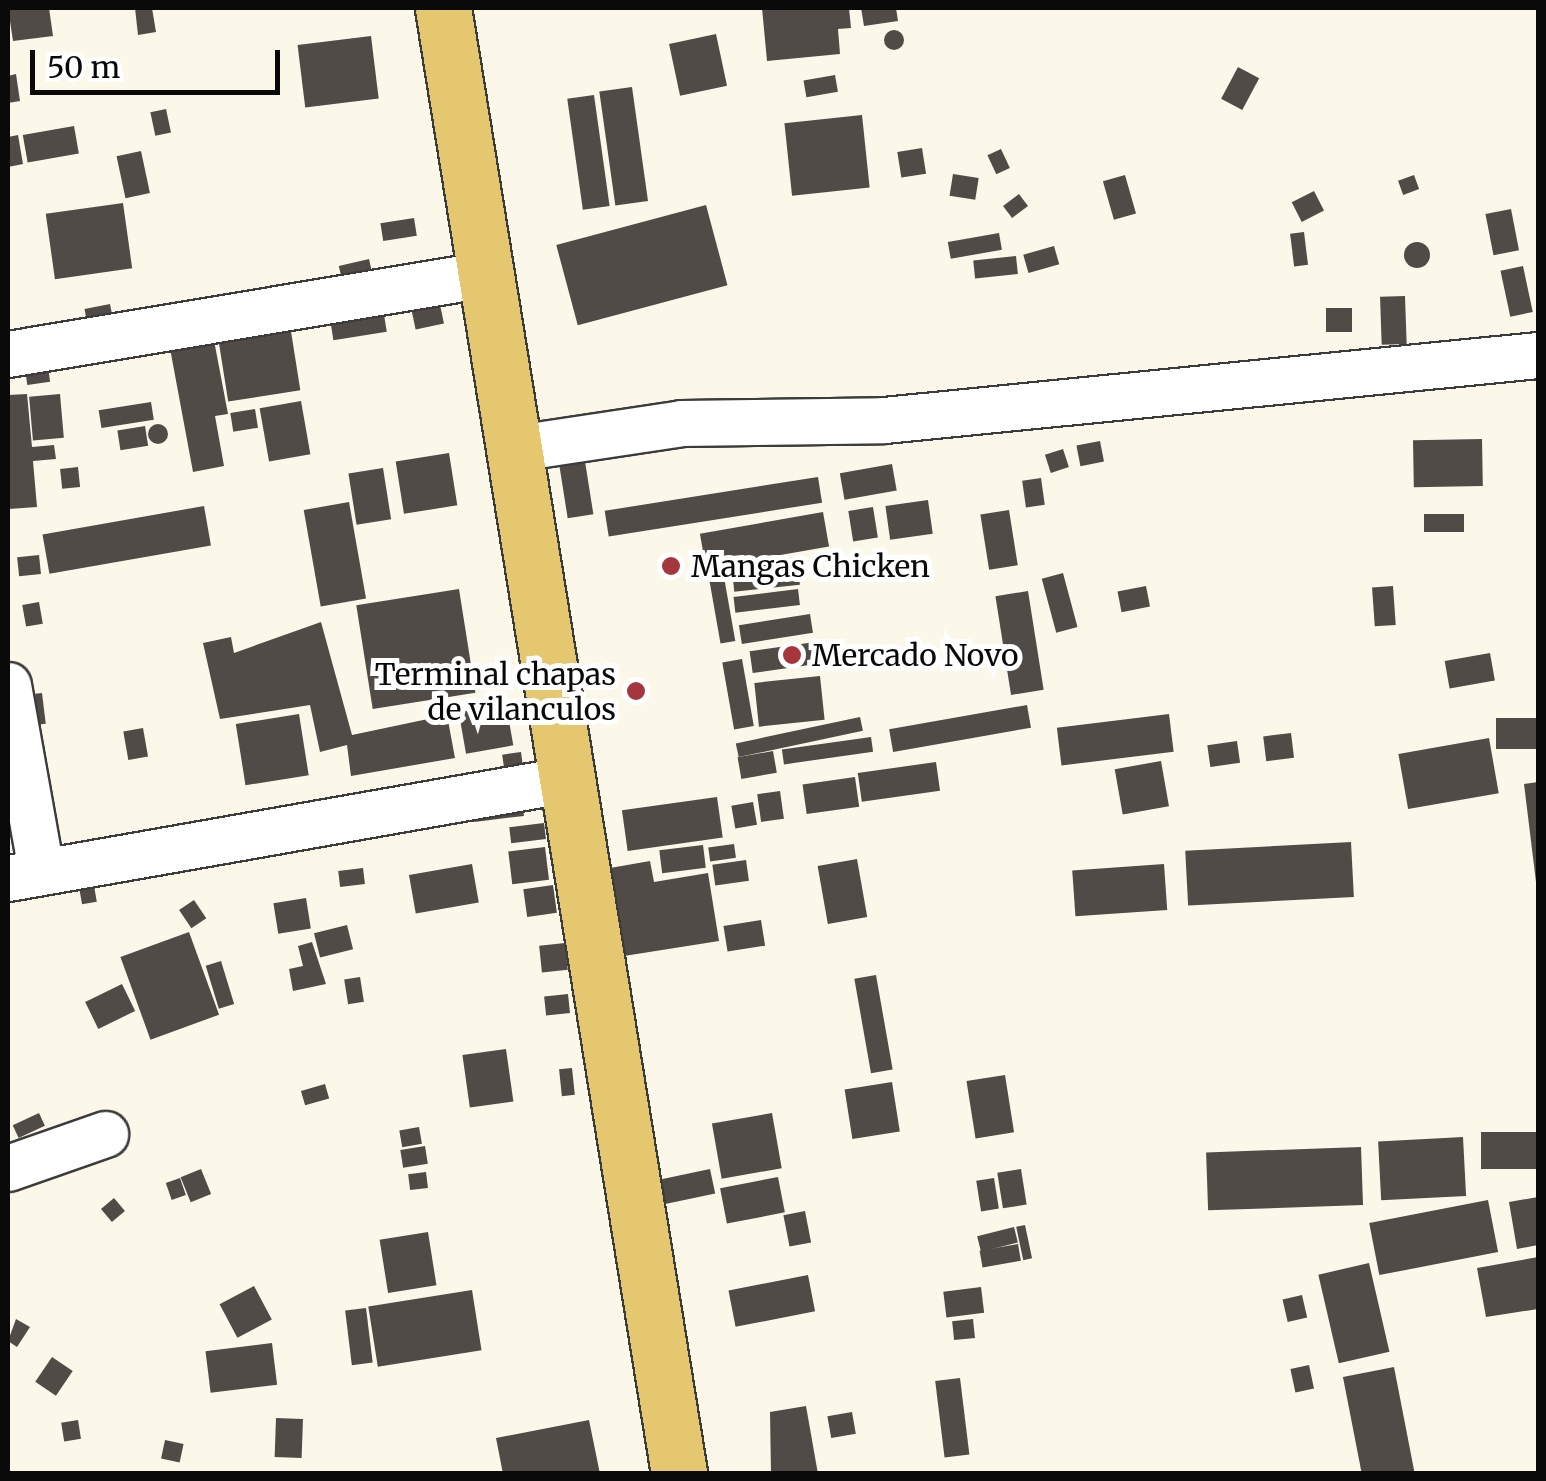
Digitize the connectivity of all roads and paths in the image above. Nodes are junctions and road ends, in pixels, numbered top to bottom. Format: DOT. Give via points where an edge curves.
graph roads {
  1 [pos="443,8"];
  2 [pos="482,275"];
  3 [pos="8,354"];
  4 [pos="1538,355"];
  5 [pos="510,449"];
  6 [pos="8,685"];
  7 [pos="564,780"];
  8 [pos="24,874"];
  9 [pos="104,1134"];
  10 [pos="8,1168"];
  11 [pos="679,1474"];
  1 -- 2 [label="main road"];
  2 -- 3 [label="street"];
  2 -- 5 [label="main road"];
  4 -- 5 [label="street" via="884,420 681,423"];
  5 -- 7 [label="main road"];
  6 -- 8 [label="street"];
  7 -- 8 [label="street"];
  7 -- 11 [label="main road"];
  9 -- 10 [label="street"];
}
